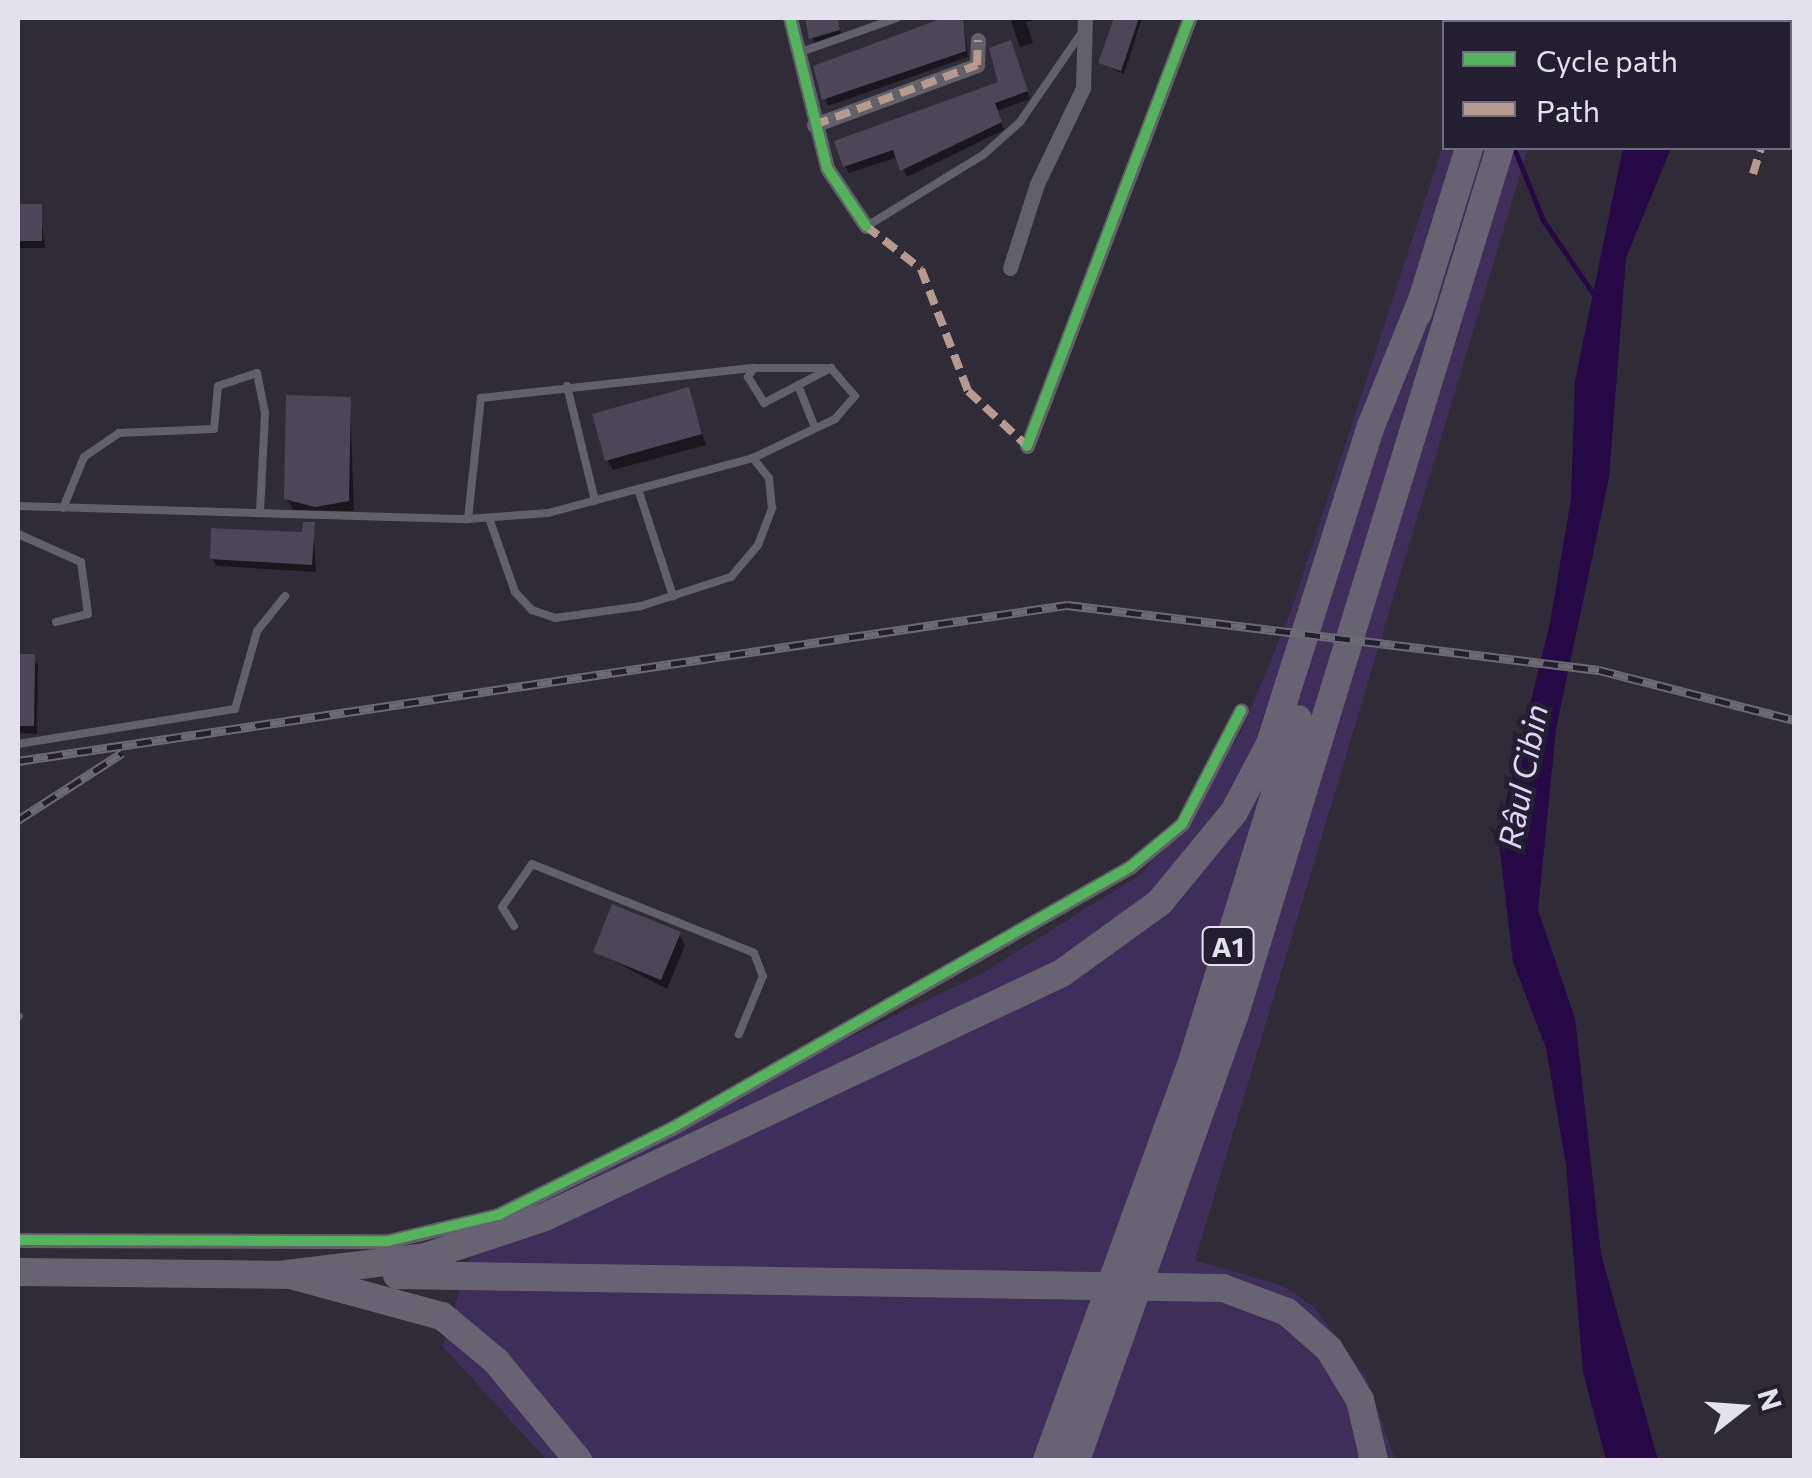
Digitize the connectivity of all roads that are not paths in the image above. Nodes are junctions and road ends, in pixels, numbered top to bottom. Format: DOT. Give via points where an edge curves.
graph roads {
  1 [pos="790,18"];
  2 [pos="897,18"];
  3 [pos="1190,18"];
  4 [pos="1085,23"];
  5 [pos="978,40"];
  6 [pos="796,54"];
  7 [pos="814,125"];
  8 [pos="1468,150"];
  9 [pos="1499,150"];
  10 [pos="866,226"];
  11 [pos="1010,268"];
  12 [pos="754,368"];
  13 [pos="832,368"];
  14 [pos="567,386"];
  15 [pos="798,386"];
  16 [pos="816,428"];
  17 [pos="1028,446"];
  18 [pos="754,458"];
  19 [pos="638,489"];
  20 [pos="595,500"];
  21 [pos="18,506"];
  22 [pos="63,508"];
  23 [pos="260,514"];
  24 [pos="489,518"];
  25 [pos="468,520"];
  26 [pos="18,534"];
  27 [pos="1361,557"];
  28 [pos="285,596"];
  29 [pos="673,596"];
  30 [pos="56,622"];
  31 [pos="1322,686"];
  32 [pos="1241,710"];
  33 [pos="18,744"];
  34 [pos="514,926"];
  35 [pos="739,1034"];
  36 [pos="18,1240"];
  37 [pos="18,1272"];
  38 [pos="287,1274"];
  39 [pos="1132,1339"];
  40 [pos="578,1460"];
  41 [pos="1047,1460"];
  42 [pos="1076,1460"];
  43 [pos="1091,1460"];
  44 [pos="1374,1460"];
  1 -- 6 [label="street"];
  2 -- 6 [label="lane"];
  3 -- 17 [label="street"];
  4 -- 10 [label="lane" via="1020,122 984,155"];
  4 -- 11 [label="street" via="1084,88 1036,184"];
  5 -- 7 [label="street" via="977,65"];
  6 -- 7 [label="street"];
  7 -- 10 [label="street" via="843,201"];
  8 -- 27 [label="highway, A1" via="1424,295"];
  9 -- 27 [label="highway, A1"];
  12 -- 13 [label="lane"];
  12 -- 14 [label="lane"];
  12 -- 15 [label="lane" via="748,376 764,403"];
  13 -- 15 [label="lane"];
  13 -- 16 [label="lane" via="847,378 852,408"];
  14 -- 20 [label="lane"];
  14 -- 25 [label="lane" via="502,394 474,407"];
  15 -- 16 [label="lane"];
  16 -- 18 [label="lane"];
  18 -- 19 [label="lane"];
  18 -- 29 [label="lane" via="772,508 758,545 731,577"];
  19 -- 20 [label="lane"];
  19 -- 29 [label="lane"];
  20 -- 24 [label="lane"];
  21 -- 22 [label="lane"];
  22 -- 23 [label="lane"];
  22 -- 23 [label="lane" via="96,449 119,434 214,429 218,386 256,373 265,414"];
  23 -- 25 [label="lane"];
  24 -- 25 [label="lane"];
  24 -- 29 [label="lane" via="514,592 532,610 555,618"];
  26 -- 30 [label="lane" via="81,562 88,614"];
  27 -- 31 [label="highway, A1"];
  27 -- 31 [label="highway"];
  28 -- 33 [label="lane" via="256,632 235,708"];
  31 -- 38 [label="highway" via="1210,845 1148,912 1062,973 512,1232 425,1257"];
  31 -- 39 [label="highway, A1" via="1177,1210"];
  31 -- 41 [label="highway, A1"];
  32 -- 36 [label="street" via="1182,824 1130,866 672,1128 498,1214 388,1240"];
  34 -- 35 [label="lane" via="502,907 532,864 754,953 762,976"];
  37 -- 38 [label="highway"];
  38 -- 40 [label="highway" via="442,1316 496,1361"];
  38 -- 44 [label="highway" via="1223,1288 1286,1312 1329,1349 1360,1400"];
  39 -- 42 [label="highway, A1"];
  39 -- 43 [label="highway"];
}
